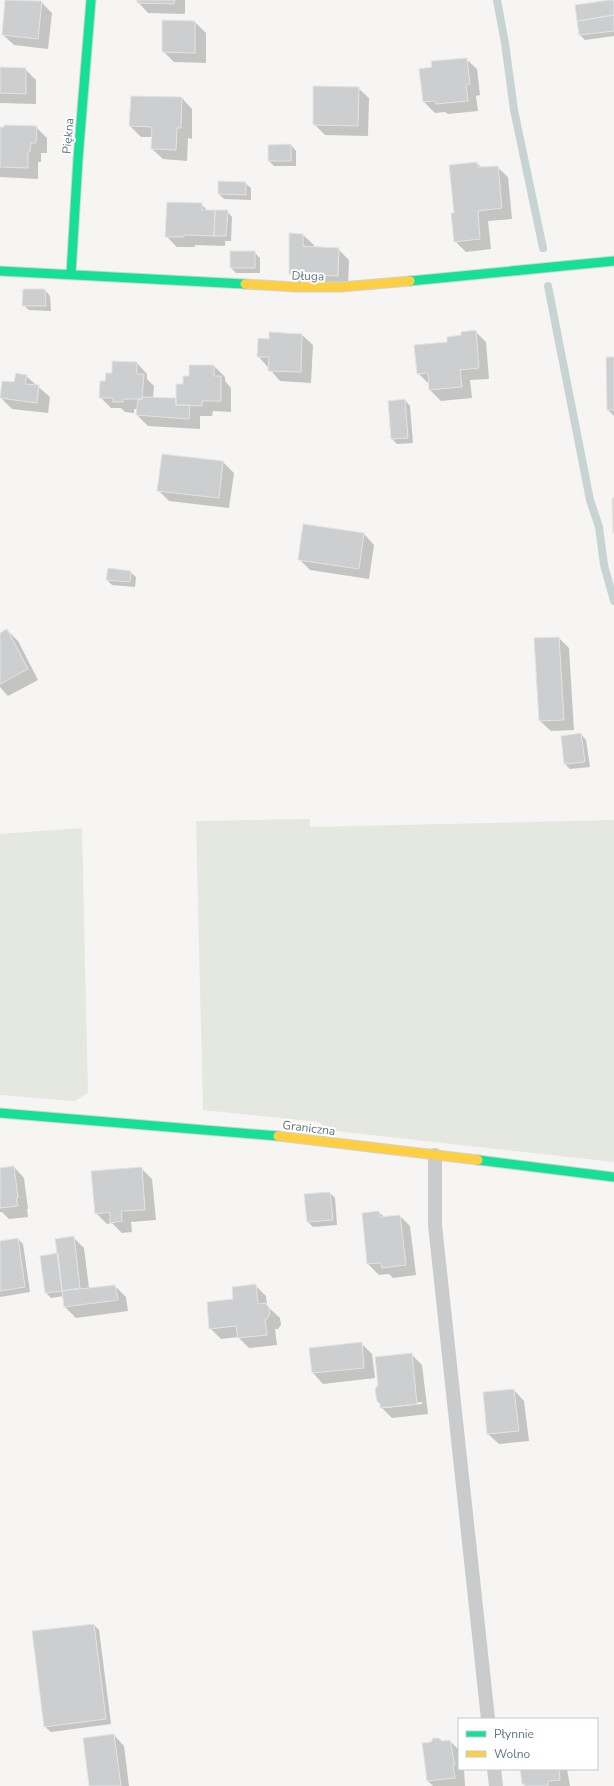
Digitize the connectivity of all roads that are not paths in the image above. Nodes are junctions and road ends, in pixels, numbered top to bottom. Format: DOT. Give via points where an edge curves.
graph roads {
  1 [pos="91,0"];
  2 [pos="614,261"];
  3 [pos="0,271"];
  4 [pos="71,274"];
  5 [pos="0,1113"];
  6 [pos="435,1155"];
  7 [pos="614,1177"];
  8 [pos="488,1718"];
  9 [pos="494,1770"];
  10 [pos="496,1786"];
  1 -- 4 [label="street, Piękna"];
  2 -- 4 [label="street, Długa" via="356,288 304,288"];
  3 -- 4 [label="street, Długa"];
  5 -- 6 [label="street, Graniczna" via="270,1135"];
  6 -- 7 [label="street, Graniczna"];
  6 -- 8 [label="lane" via="435,1225"];
  9 -- 10 [label="lane"];
}
